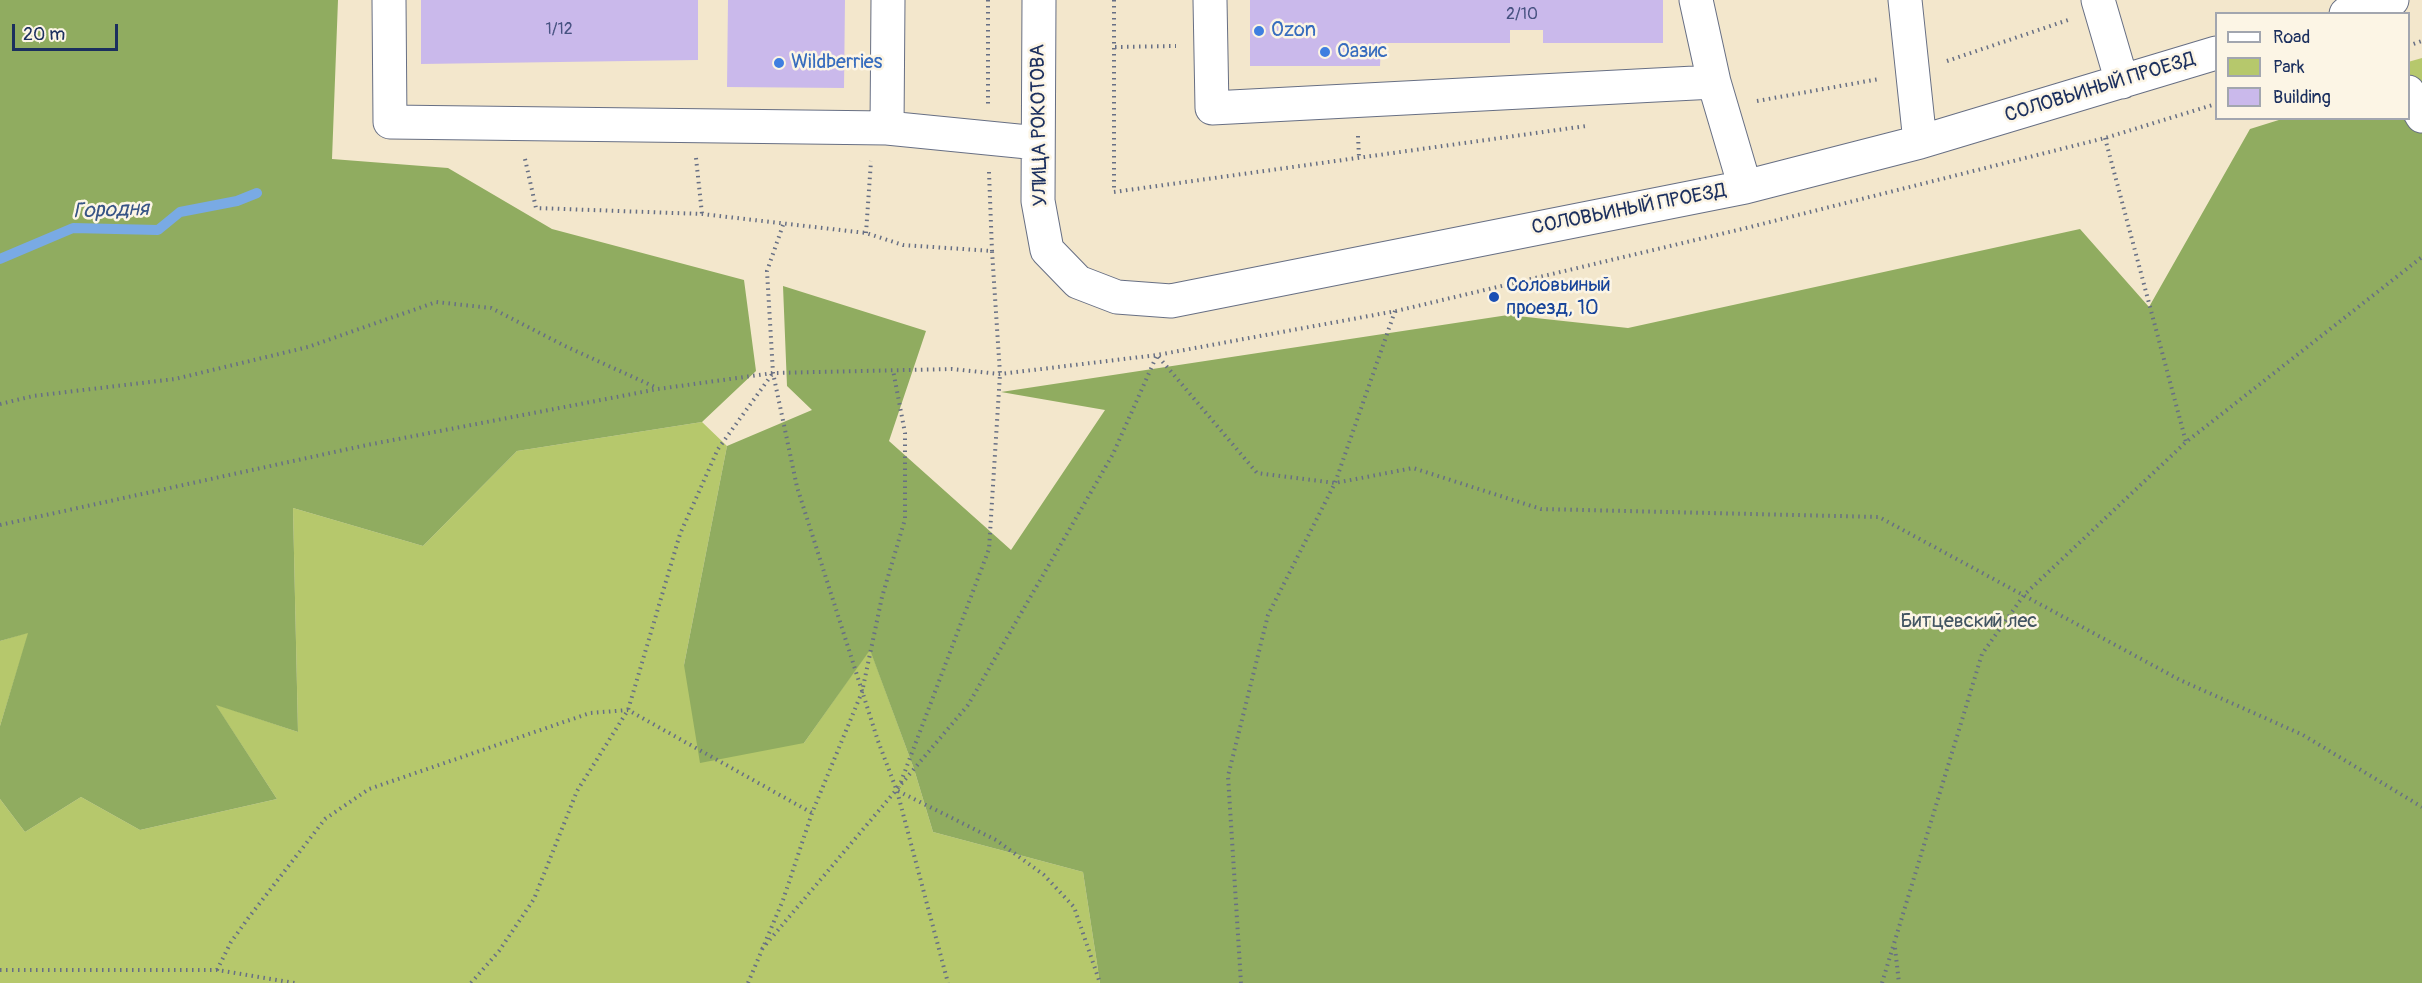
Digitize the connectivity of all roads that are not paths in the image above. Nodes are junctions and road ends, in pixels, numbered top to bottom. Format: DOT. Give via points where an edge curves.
graph roads {
  1 [pos="389,0"];
  2 [pos="888,0"];
  3 [pos="1039,0"];
  4 [pos="1210,0"];
  5 [pos="1696,0"];
  6 [pos="1905,0"];
  7 [pos="2098,0"];
  8 [pos="2392,0"];
  9 [pos="2347,9"];
  10 [pos="2215,54"];
  11 [pos="1713,82"];
  12 [pos="2122,82"];
  13 [pos="2410,94"];
  14 [pos="2422,116"];
  15 [pos="880,128"];
  16 [pos="1920,142"];
  17 [pos="1038,143"];
  18 [pos="1745,187"];
  19 [pos="1047,250"];
  1 -- 15 [label="street" via="390,122"];
  2 -- 15 [label="street"];
  3 -- 17 [label="street, УЛИЦА РОКОТОВА"];
  4 -- 11 [label="street" via="1212,108"];
  5 -- 11 [label="street"];
  6 -- 16 [label="street"];
  7 -- 12 [label="street"];
  8 -- 9 [label="street"];
  10 -- 12 [label="street, СОЛОВЬИНЫЙ ПРОЕЗД"];
  11 -- 18 [label="street"];
  12 -- 16 [label="street, СОЛОВЬИНЫЙ ПРОЕЗД"];
  13 -- 14 [label="street"];
  15 -- 17 [label="street"];
  16 -- 18 [label="street, СОЛОВЬИНЫЙ ПРОЕЗД"];
  17 -- 19 [label="street, УЛИЦА РОКОТОВА" via="1038,201"];
  18 -- 19 [label="street, СОЛОВЬИНЫЙ ПРОЕЗД" via="1171,301 1117,297 1078,282"];
}
